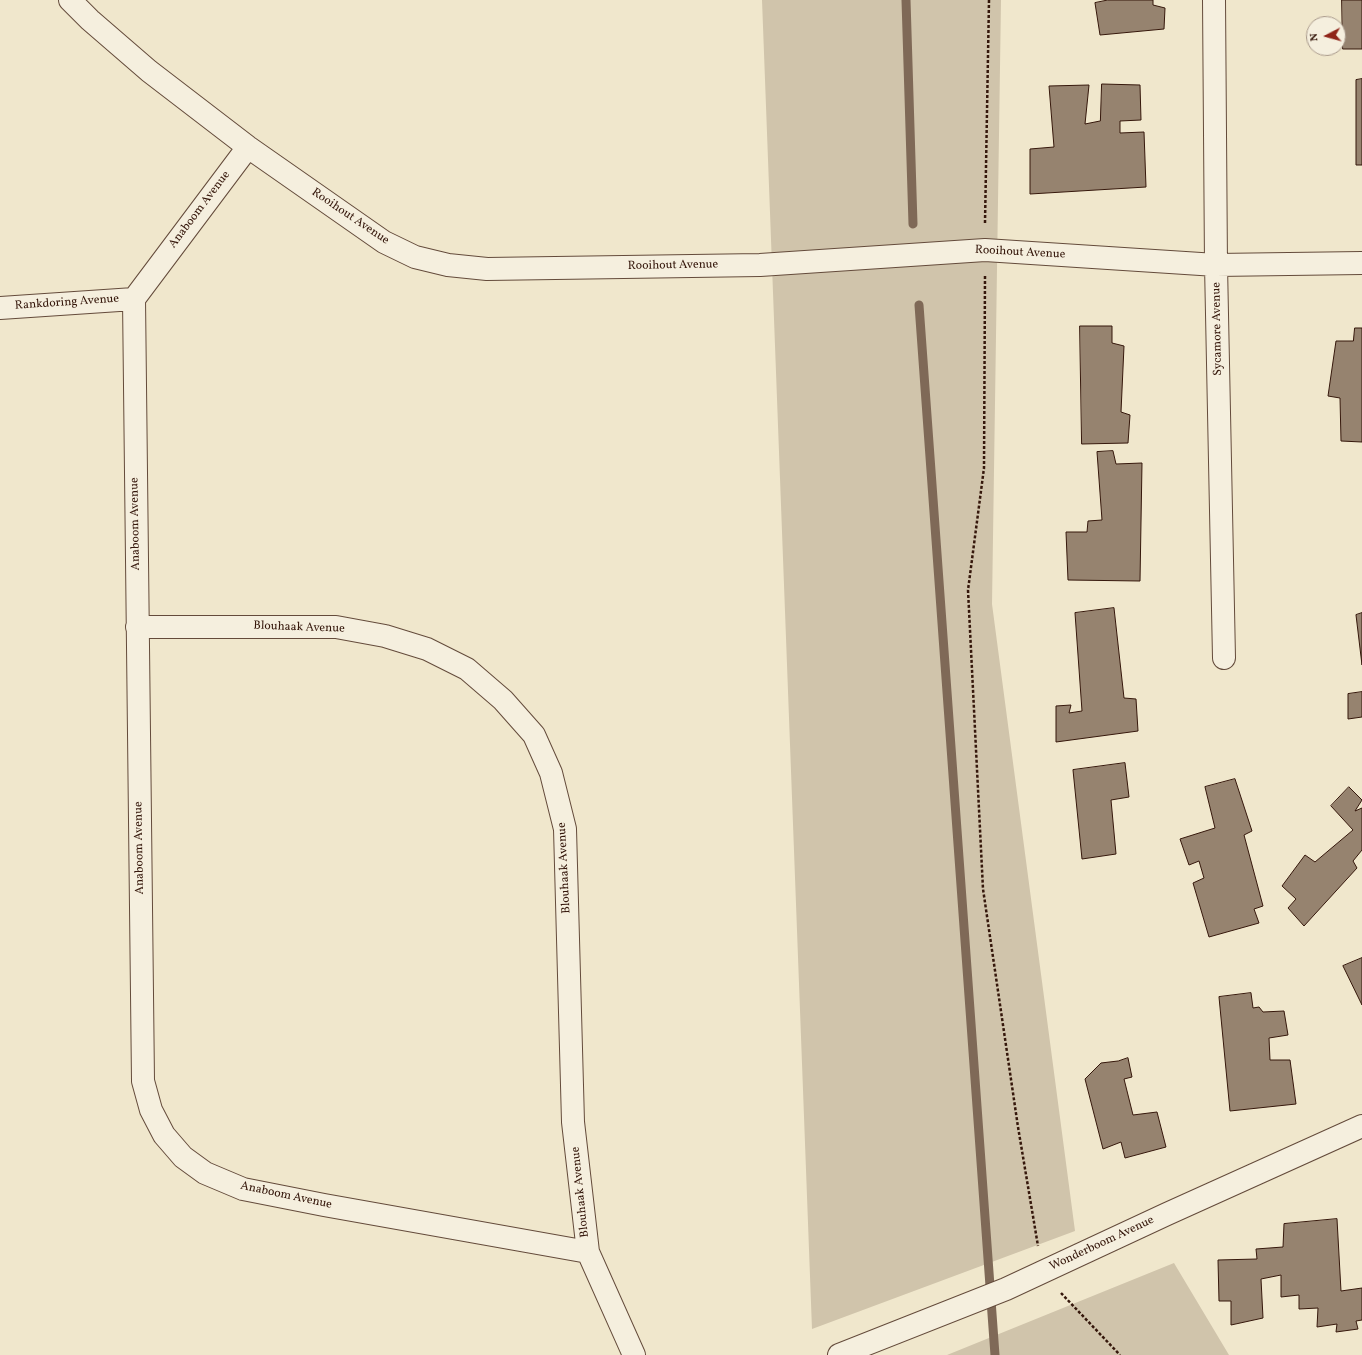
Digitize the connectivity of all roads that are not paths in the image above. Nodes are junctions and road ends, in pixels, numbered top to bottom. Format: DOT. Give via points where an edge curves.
graph roads {
  1 [pos="70,0"];
  2 [pos="1214,0"];
  3 [pos="248,147"];
  4 [pos="1362,263"];
  5 [pos="1216,265"];
  6 [pos="134,299"];
  7 [pos="0,308"];
  8 [pos="137,627"];
  9 [pos="1224,658"];
  10 [pos="1362,1126"];
  11 [pos="588,1252"];
  12 [pos="634,1355"];
  13 [pos="839,1355"];
  1 -- 3 [label="street, Rooihout Avenue" via="149,71"];
  2 -- 5 [label="street, Sycamore Avenue"];
  3 -- 5 [label="street, Rooihout Avenue" via="384,242 415,257 448,265 487,269 760,265 985,250"];
  3 -- 6 [label="street, Anaboom Avenue"];
  4 -- 5 [label="street, Rooihout Avenue"];
  5 -- 9 [label="street, Sycamore Avenue"];
  6 -- 7 [label="street, Rankdoring Avenue"];
  6 -- 8 [label="street, Anaboom Avenue"];
  8 -- 11 [label="street, Blouhaak Avenue" via="336,627 385,636 427,649 467,669 503,700 534,735 551,773 565,829 573,1122"];
  8 -- 11 [label="street, Anaboom Avenue" via="143,1081 151,1110 164,1135 183,1156 205,1173 243,1189"];
  10 -- 13 [label="street, Wonderboom Avenue" via="1006,1289"];
  11 -- 12 [label="street, Blouhaak Avenue"];
}
